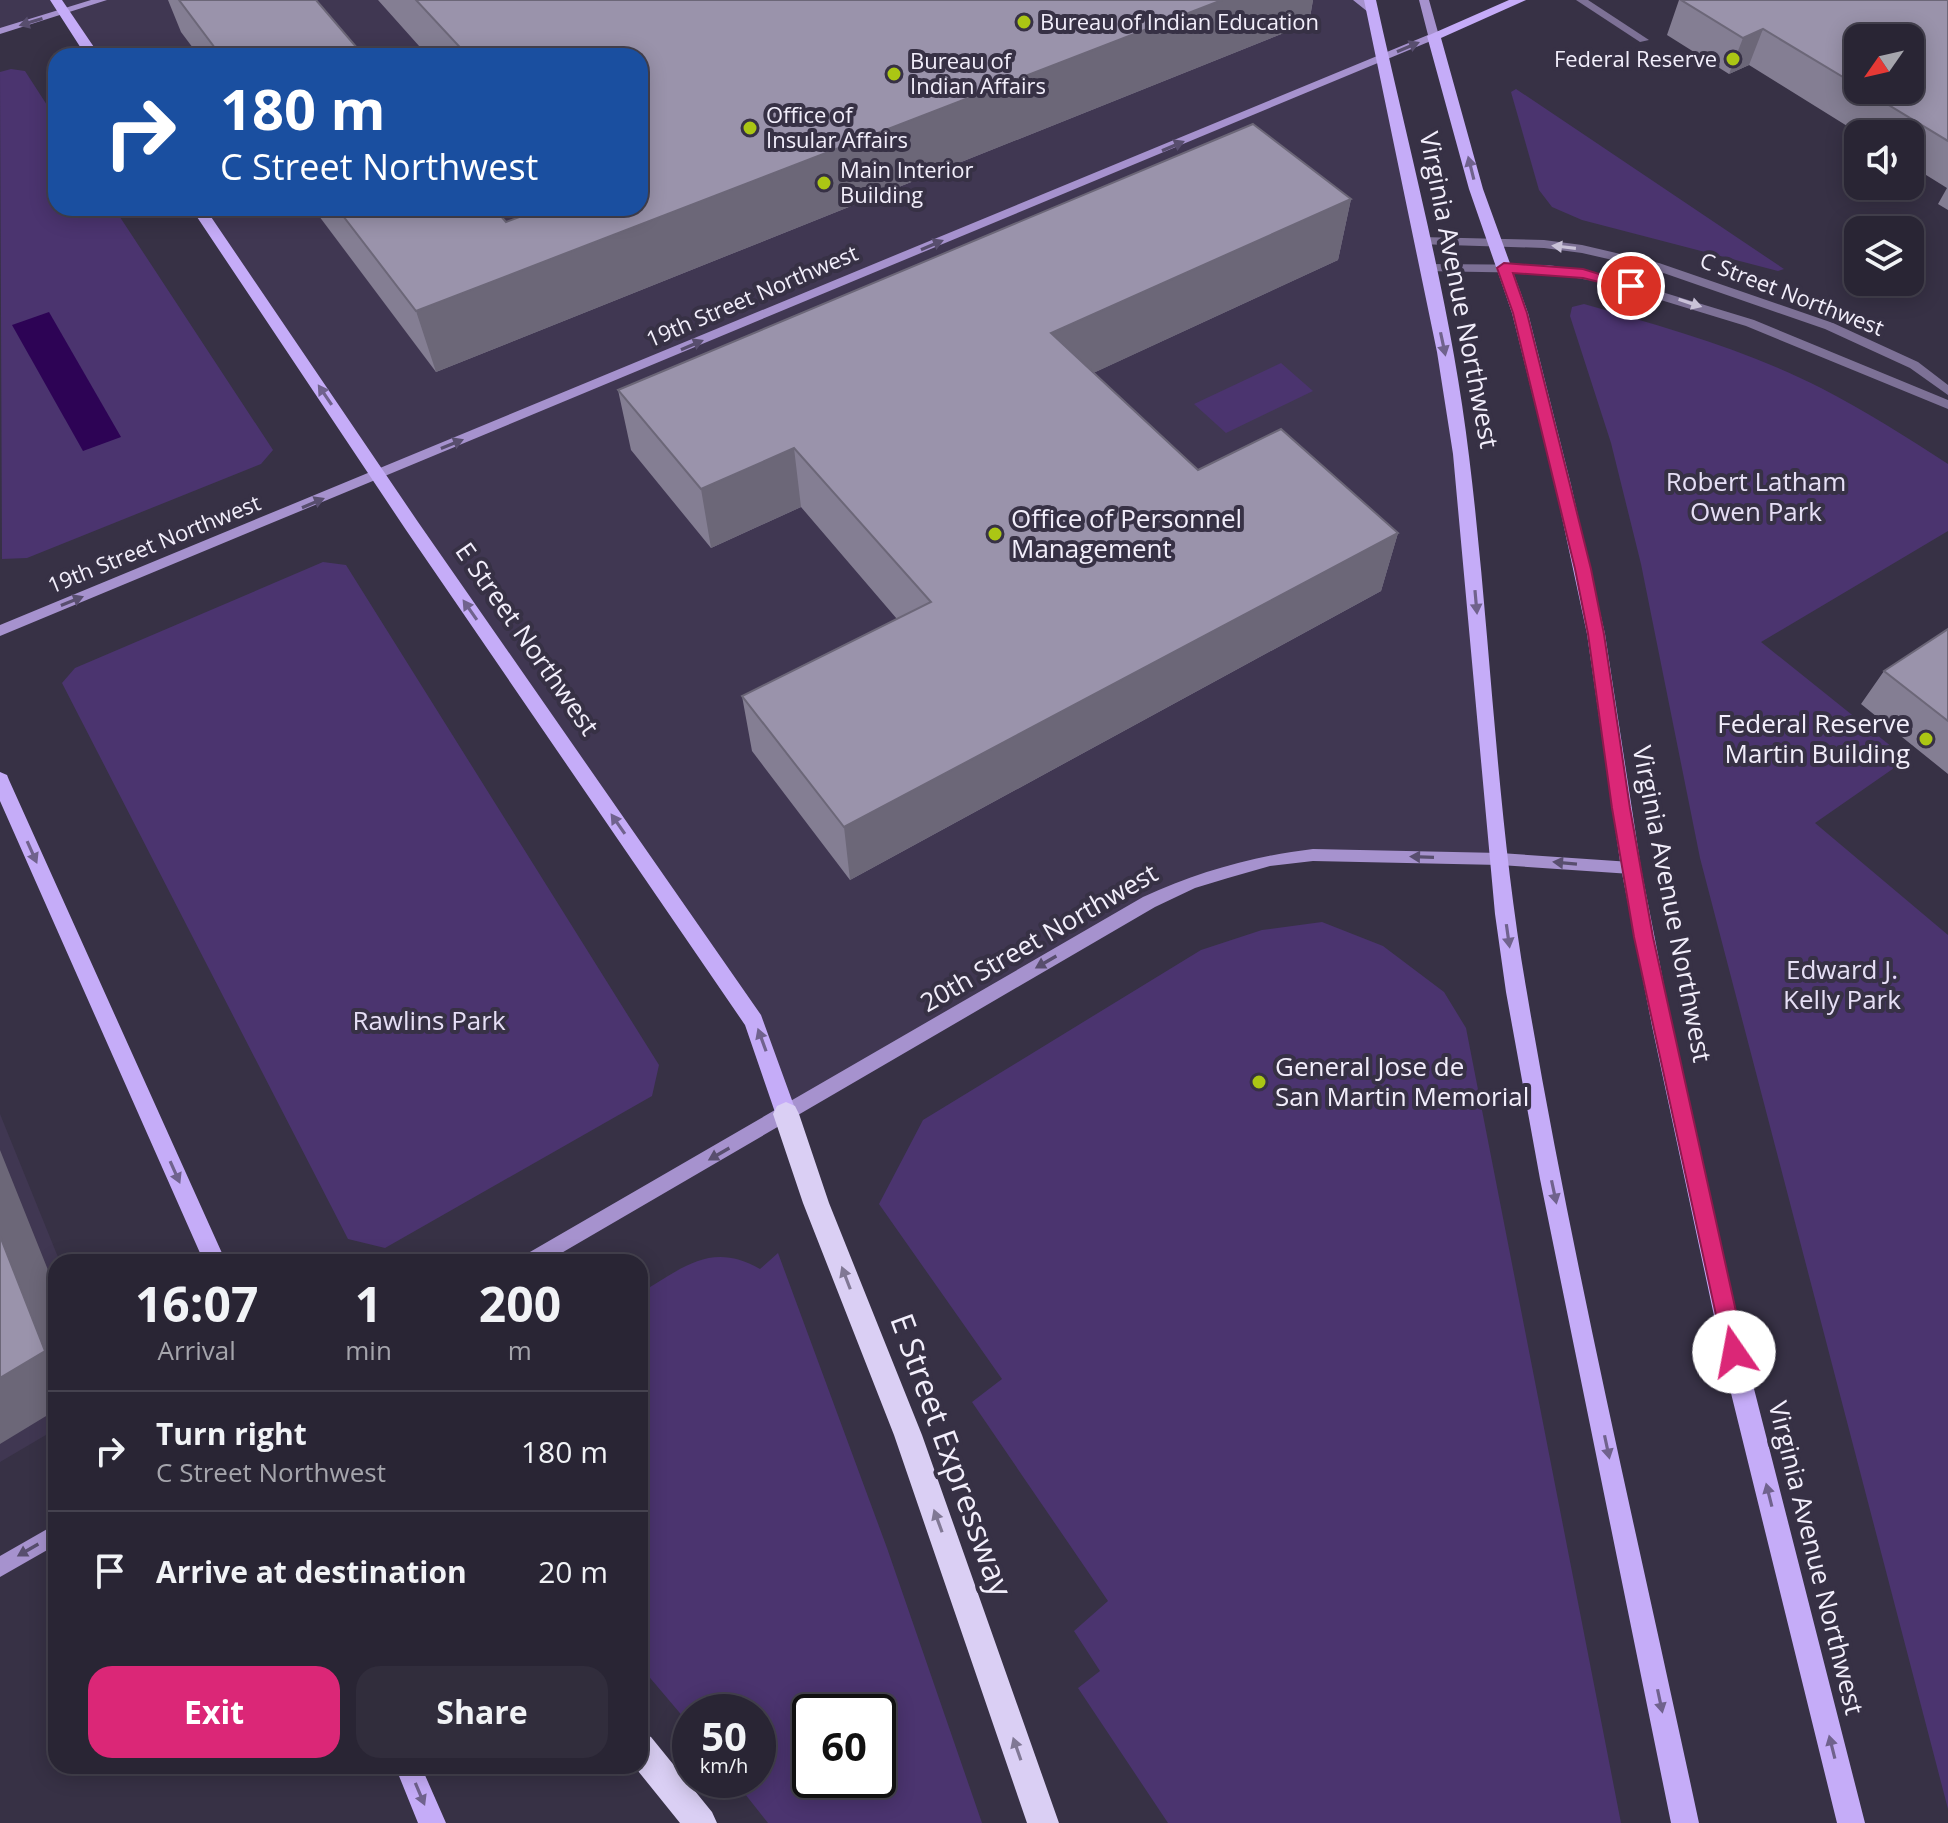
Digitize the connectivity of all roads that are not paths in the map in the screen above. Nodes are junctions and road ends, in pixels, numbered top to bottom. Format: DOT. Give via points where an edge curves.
graph roads {
  1 [pos="102,0"];
  2 [pos="1358,0"];
  3 [pos="1424,0"];
  4 [pos="1520,0"];
  5 [pos="1581,0"];
  6 [pos="1371,5"];
  7 [pos="59,6"];
  8 [pos="0,31"];
  9 [pos="1434,36"];
  10 [pos="1644,40"];
  11 [pos="88,48"];
  12 [pos="1381,59"];
  13 [pos="203,216"];
  14 [pos="1421,241"];
  15 [pos="1495,242"];
  16 [pos="1426,268"];
  17 [pos="1504,268"];
  18 [pos="1948,391"];
  19 [pos="1948,405"];
  20 [pos="380,474"];
  21 [pos="0,631"];
  22 [pos="0,780"];
  23 [pos="1500,859"];
  24 [pos="1631,868"];
  25 [pos="786,1114"];
  26 [pos="211,1254"];
  27 [pos="543,1254"];
  28 [pos="48,1539"];
  29 [pos="0,1567"];
  30 [pos="648,1758"];
  31 [pos="411,1774"];
  32 [pos="432,1823"];
  33 [pos="701,1823"];
  34 [pos="1043,1823"];
  35 [pos="1685,1823"];
  36 [pos="1851,1823"];
  1 -- 7 [label="main road"];
  2 -- 6 [label="main road"];
  3 -- 9 [label="main road, Virginia Avenue Northwest"];
  4 -- 9 [label="main road, 19th Street Northwest"];
  5 -- 10 [label="street"];
  6 -- 12 [label="main road, Virginia Avenue Northwest"];
  7 -- 8 [label="main road, one-way"];
  7 -- 11 [label="main road"];
  12 -- 9 [label="main road, 19th Street Northwest, one-way"];
  15 -- 9 [label="main road, Virginia Avenue Northwest, one-way"];
  12 -- 14 [label="main road, Virginia Avenue Northwest"];
  20 -- 12 [label="main road, 19th Street Northwest, one-way"];
  20 -- 13 [label="main road, E Street Northwest, one-way"];
  14 -- 15 [label="street, C Street Northwest"];
  14 -- 16 [label="main road, Virginia Avenue Northwest"];
  15 -- 17 [label="main road, Virginia Avenue Northwest"];
  18 -- 15 [label="street, C Street Northwest, one-way" via="1914,365 1872,345 1743,294 1582,249"];
  16 -- 17 [label="street, C Street Northwest"];
  16 -- 23 [label="main road, Virginia Avenue Northwest, one-way" via="1465,482"];
  17 -- 19 [label="street, C Street Northwest, one-way" via="1583,273 1657,293 1800,342"];
  17 -- 24 [label="main road, Virginia Avenue Northwest" via="1520,313 1586,582"];
  21 -- 20 [label="main road, 19th Street Northwest, one-way"];
  25 -- 20 [label="main road, E Street Northwest, one-way" via="754,1021"];
  22 -- 26 [label="main road, one-way"];
  24 -- 23 [label="main road, 20th Street Northwest, one-way"];
  23 -- 25 [label="main road, 20th Street Northwest, one-way" via="1313,855 1270,860 1190,883"];
  23 -- 35 [label="main road, Virginia Avenue Northwest, one-way" via="1530,1074"];
  36 -- 24 [label="main road, Virginia Avenue Northwest, one-way" via="1740,1381"];
  25 -- 27 [label="main road, 20th Street Northwest, one-way"];
  34 -- 25 [label="highway, E Street Expressway, one-way" via="908,1435"];
  28 -- 29 [label="main road, one-way"];
  30 -- 33 [label="highway"];
  31 -- 32 [label="main road, one-way"];
}
